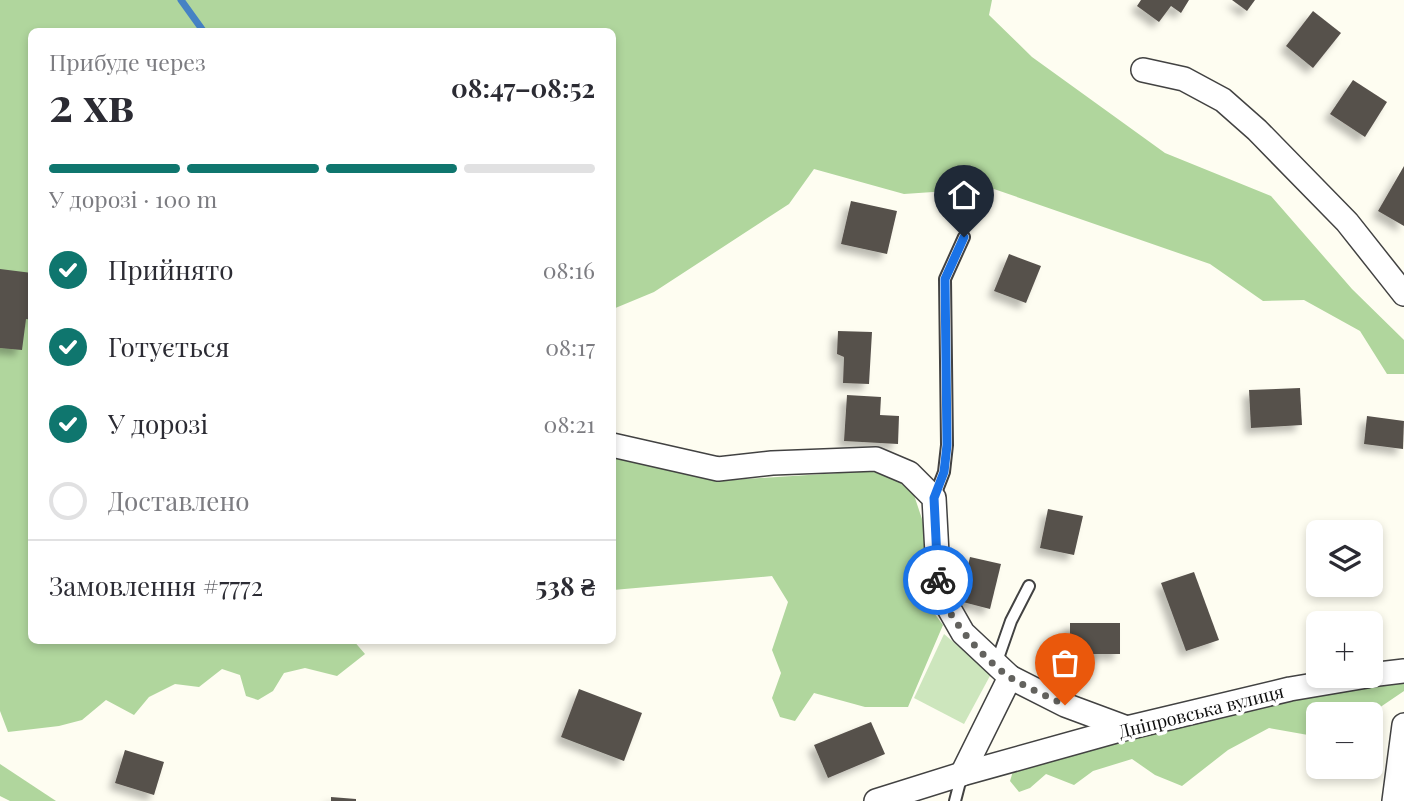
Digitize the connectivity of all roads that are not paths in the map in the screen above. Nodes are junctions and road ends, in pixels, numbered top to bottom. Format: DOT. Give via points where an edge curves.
graph roads {
  1 [pos="1143,70"];
  2 [pos="964,237"];
  3 [pos="1404,294"];
  4 [pos="616,446"];
  5 [pos="934,498"];
  6 [pos="1029,586"];
  7 [pos="1003,670"];
  8 [pos="1404,671"];
  9 [pos="1383,673"];
  10 [pos="1306,686"];
  11 [pos="1404,725"];
  12 [pos="1127,728"];
  13 [pos="962,774"];
  14 [pos="876,801"];
  15 [pos="955,801"];
  16 [pos="1394,801"];
  1 -- 3 [label="street" via="1184,79 1223,100 1348,222"];
  2 -- 5 [label="lane" via="945,279 947,445 944,472"];
  4 -- 5 [label="street" via="718,469 876,458 909,473"];
  5 -- 7 [label="street" via="939,591 963,633"];
  6 -- 7 [label="lane" via="1011,621"];
  7 -- 12 [label="street" via="1065,705"];
  7 -- 13 [label="street"];
  8 -- 9 [label="street, Дніпровська вулиця"];
  10 -- 12 [label="street, Дніпровська вулиця"];
  11 -- 16 [label="street"];
  12 -- 13 [label="street, Дніпровська вулиця"];
  13 -- 14 [label="street, Дніпровська вулиця"];
  13 -- 15 [label="lane"];
}
